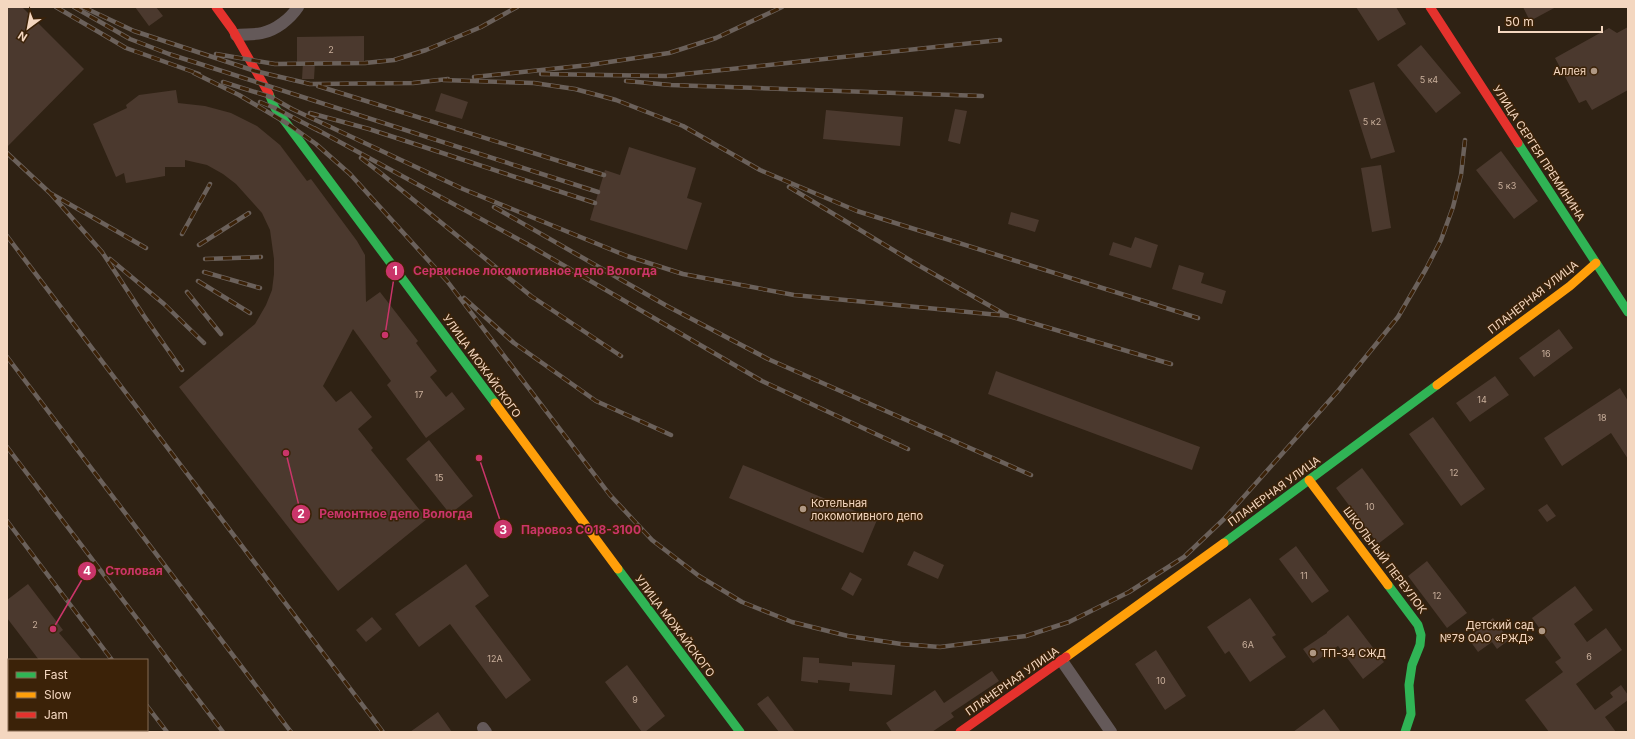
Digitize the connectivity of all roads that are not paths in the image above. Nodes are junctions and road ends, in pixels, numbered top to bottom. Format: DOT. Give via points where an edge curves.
graph roads {
  1 [pos="216,7"];
  2 [pos="298,7"];
  3 [pos="1430,7"];
  4 [pos="236,35"];
  5 [pos="1596,262"];
  6 [pos="1628,312"];
  7 [pos="1309,480"];
  8 [pos="1062,661"];
  9 [pos="740,732"];
  10 [pos="960,732"];
  11 [pos="1110,732"];
  12 [pos="1405,732"];
  1 -- 4 [label="street, УЛИЦА МОЖАЙСКОГО"];
  2 -- 4 [label="street" via="290,17 271,29 262,33"];
  3 -- 5 [label="street, УЛИЦА СЕРГЕЯ ПРЕМИНИНА"];
  4 -- 9 [label="street, УЛИЦА МОЖАЙСКОГО" via="275,108"];
  5 -- 6 [label="street, УЛИЦА СЕРГЕЯ ПРЕМИНИНА"];
  5 -- 7 [label="street, ПЛАНЕРНАЯ УЛИЦА" via="1570,286"];
  7 -- 8 [label="street, ПЛАНЕРНАЯ УЛИЦА"];
  7 -- 12 [label="street, ШКОЛЬНЫЙ ПЕРЕУЛОК" via="1418,624 1420,645 1412,665 1409,685 1411,714"];
  8 -- 10 [label="street, ПЛАНЕРНАЯ УЛИЦА"];
  8 -- 11 [label="street"];
}
